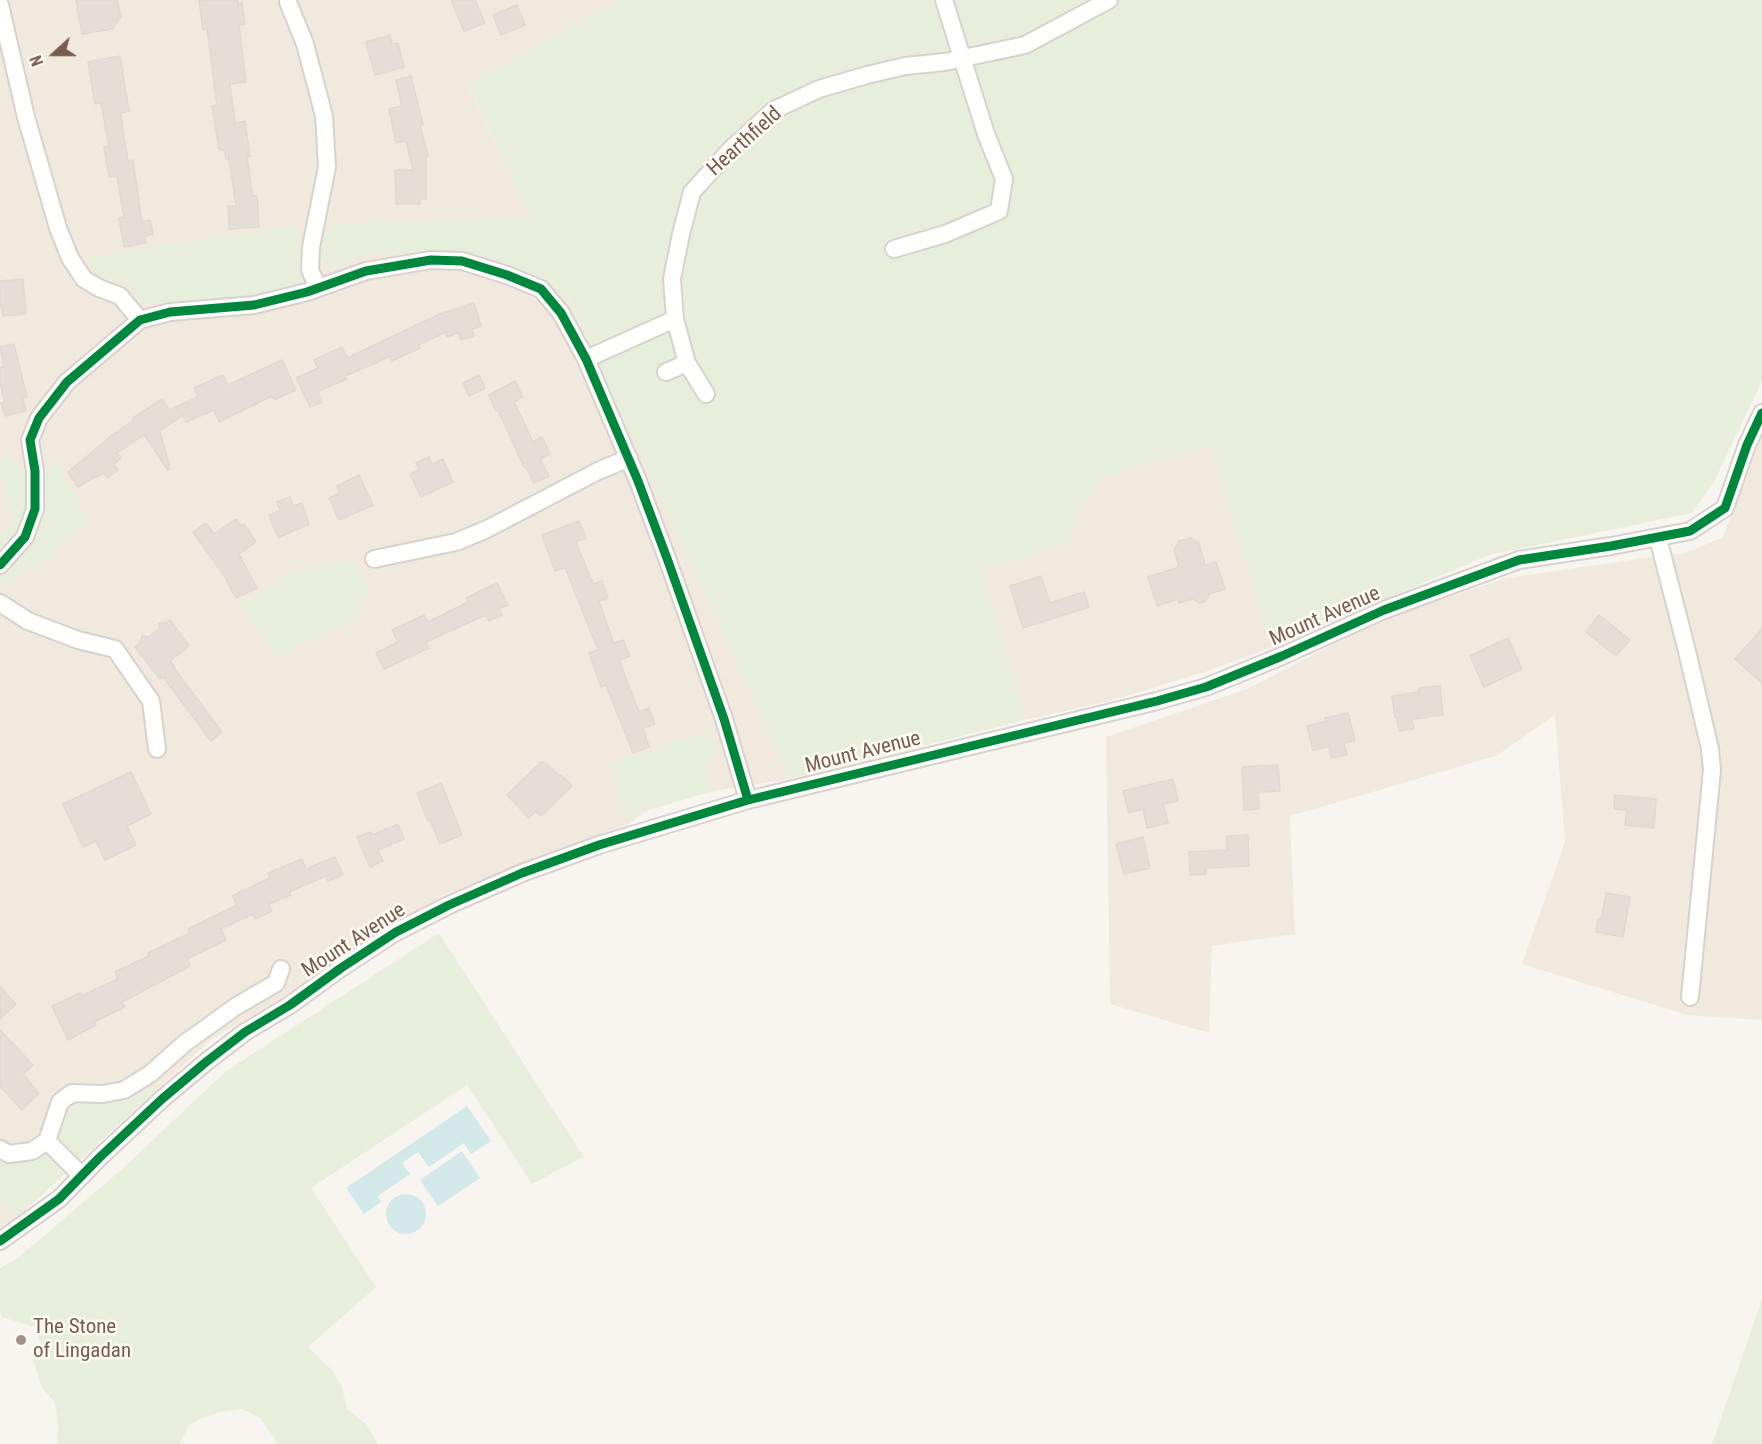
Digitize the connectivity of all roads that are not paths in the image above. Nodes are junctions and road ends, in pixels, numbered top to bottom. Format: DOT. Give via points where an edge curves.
graph roads {
  1 [pos="944,0"];
  2 [pos="1109,0"];
  3 [pos="288,2"];
  4 [pos="0,4"];
  5 [pos="963,58"];
  6 [pos="894,249"];
  7 [pos="318,288"];
  8 [pos="675,319"];
  9 [pos="140,320"];
  10 [pos="586,359"];
  11 [pos="687,363"];
  12 [pos="666,372"];
  13 [pos="706,394"];
  14 [pos="1762,413"];
  15 [pos="629,458"];
  16 [pos="1658,538"];
  17 [pos="374,559"];
  18 [pos="0,566"];
  19 [pos="0,603"];
  20 [pos="157,749"];
  21 [pos="748,800"];
  22 [pos="281,969"];
  23 [pos="1690,997"];
  24 [pos="47,1141"];
  25 [pos="0,1149"];
  26 [pos="82,1176"];
  27 [pos="0,1241"];
  1 -- 5 [label="street"];
  2 -- 5 [label="street, Hearthfield" via="1025,45"];
  3 -- 7 [label="street" via="305,44 324,116 327,167 310,270"];
  4 -- 9 [label="street" via="26,117 70,258 84,279 120,296"];
  5 -- 6 [label="street" via="1004,179 999,212"];
  5 -- 8 [label="street, Hearthfield" via="867,75 819,89 774,110 692,192 672,279"];
  7 -- 9 [label="street" via="254,305 170,312"];
  7 -- 10 [label="street" via="366,271 431,260 462,261 541,289 561,314"];
  8 -- 10 [label="street"];
  8 -- 11 [label="street, Hearthfield"];
  9 -- 18 [label="street" via="67,382 39,418 30,441 35,509 26,537"];
  10 -- 15 [label="street"];
  11 -- 12 [label="street"];
  11 -- 13 [label="street, Hearthfield"];
  14 -- 16 [label="street, Mount Avenue" via="1725,508 1690,531"];
  15 -- 17 [label="street" via="456,542"];
  15 -- 21 [label="street" via="724,719"];
  16 -- 21 [label="street, Mount Avenue" via="1519,560 1384,610 1195,690"];
  16 -- 23 [label="street" via="1712,770"];
  19 -- 20 [label="street" via="28,621 115,649 151,701"];
  21 -- 26 [label="street, Mount Avenue" via="522,873 396,932 206,1062"];
  22 -- 24 [label="street" via="276,983 235,1007 124,1090 72,1093 60,1102"];
  24 -- 25 [label="street" via="32,1151 9,1154"];
  24 -- 26 [label="street"];
  26 -- 27 [label="street, Mount Avenue" via="59,1199"];
}
